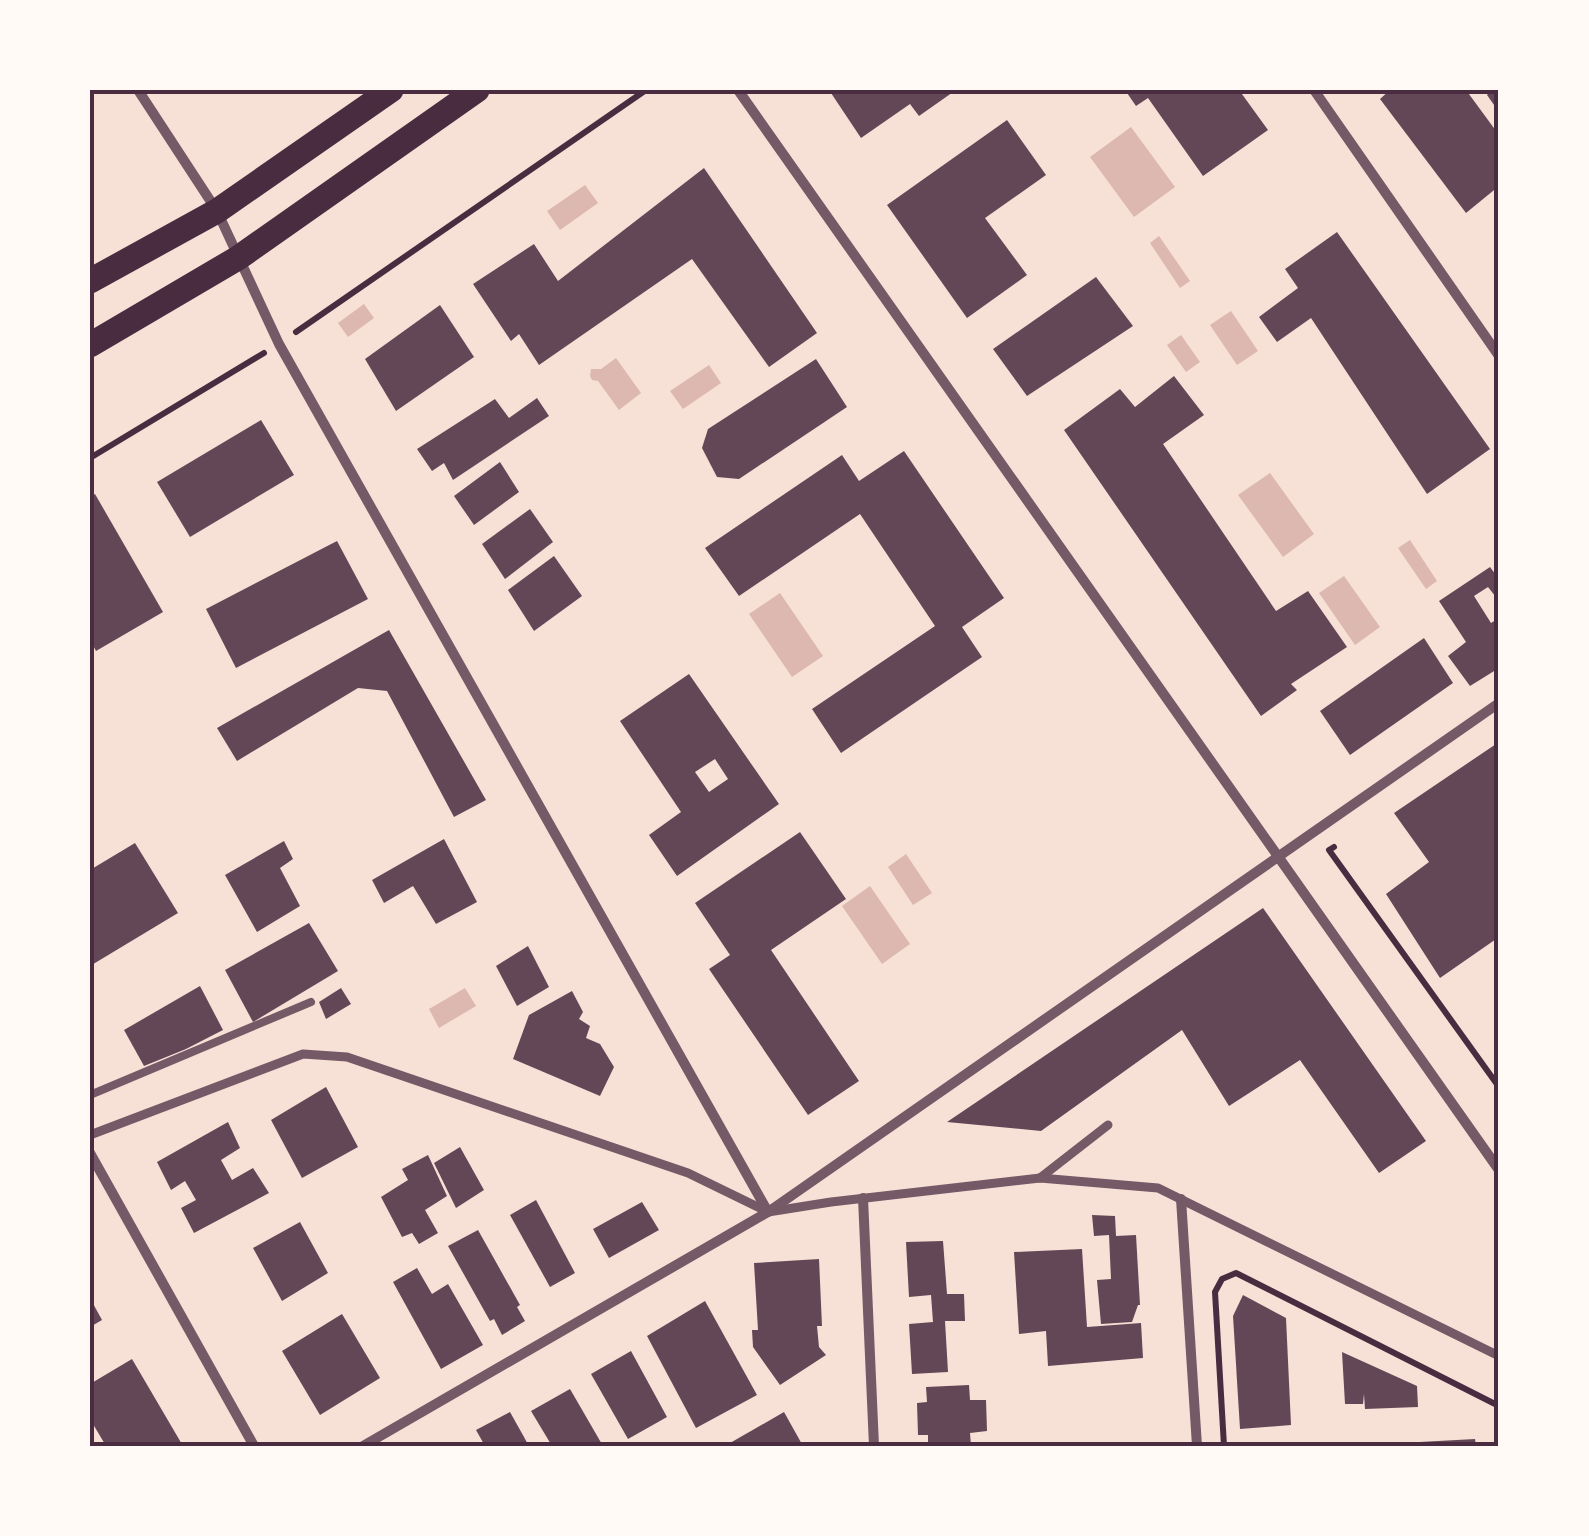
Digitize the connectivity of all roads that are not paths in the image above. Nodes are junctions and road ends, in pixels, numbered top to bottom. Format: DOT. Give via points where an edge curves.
graph roads {
  1 [pos="138,90"];
  2 [pos="391,90"];
  3 [pos="476,90"];
  4 [pos="738,90"];
  5 [pos="1314,90"];
  6 [pos="217,210"];
  7 [pos="238,258"];
  8 [pos="90,282"];
  9 [pos="90,345"];
  10 [pos="1499,356"];
  11 [pos="1499,704"];
  12 [pos="1278,856"];
  13 [pos="311,1002"];
  14 [pos="90,1096"];
  15 [pos="1108,1125"];
  16 [pos="90,1135"];
  17 [pos="90,1153"];
  18 [pos="1499,1170"];
  19 [pos="1040,1178"];
  20 [pos="863,1198"];
  21 [pos="1181,1199"];
  22 [pos="768,1212"];
  23 [pos="1499,1356"];
  24 [pos="254,1446"];
  25 [pos="363,1446"];
  26 [pos="874,1446"];
  27 [pos="1197,1446"];
  1 -- 6 [label="street"];
  2 -- 6 [label="main road"];
  3 -- 7 [label="main road"];
  4 -- 12 [label="street"];
  5 -- 10 [label="street"];
  6 -- 7 [label="street"];
  6 -- 8 [label="main road"];
  7 -- 9 [label="main road"];
  7 -- 22 [label="street" via="279,344"];
  11 -- 12 [label="street"];
  12 -- 18 [label="street"];
  12 -- 22 [label="street"];
  13 -- 14 [label="lane"];
  15 -- 19 [label="street"];
  16 -- 22 [label="street" via="303,1054 347,1057 688,1174"];
  17 -- 24 [label="street"];
  19 -- 20 [label="street"];
  19 -- 21 [label="street" via="1158,1188"];
  20 -- 22 [label="street"];
  20 -- 26 [label="street"];
  21 -- 23 [label="street"];
  21 -- 27 [label="street"];
  22 -- 25 [label="street"];
}
